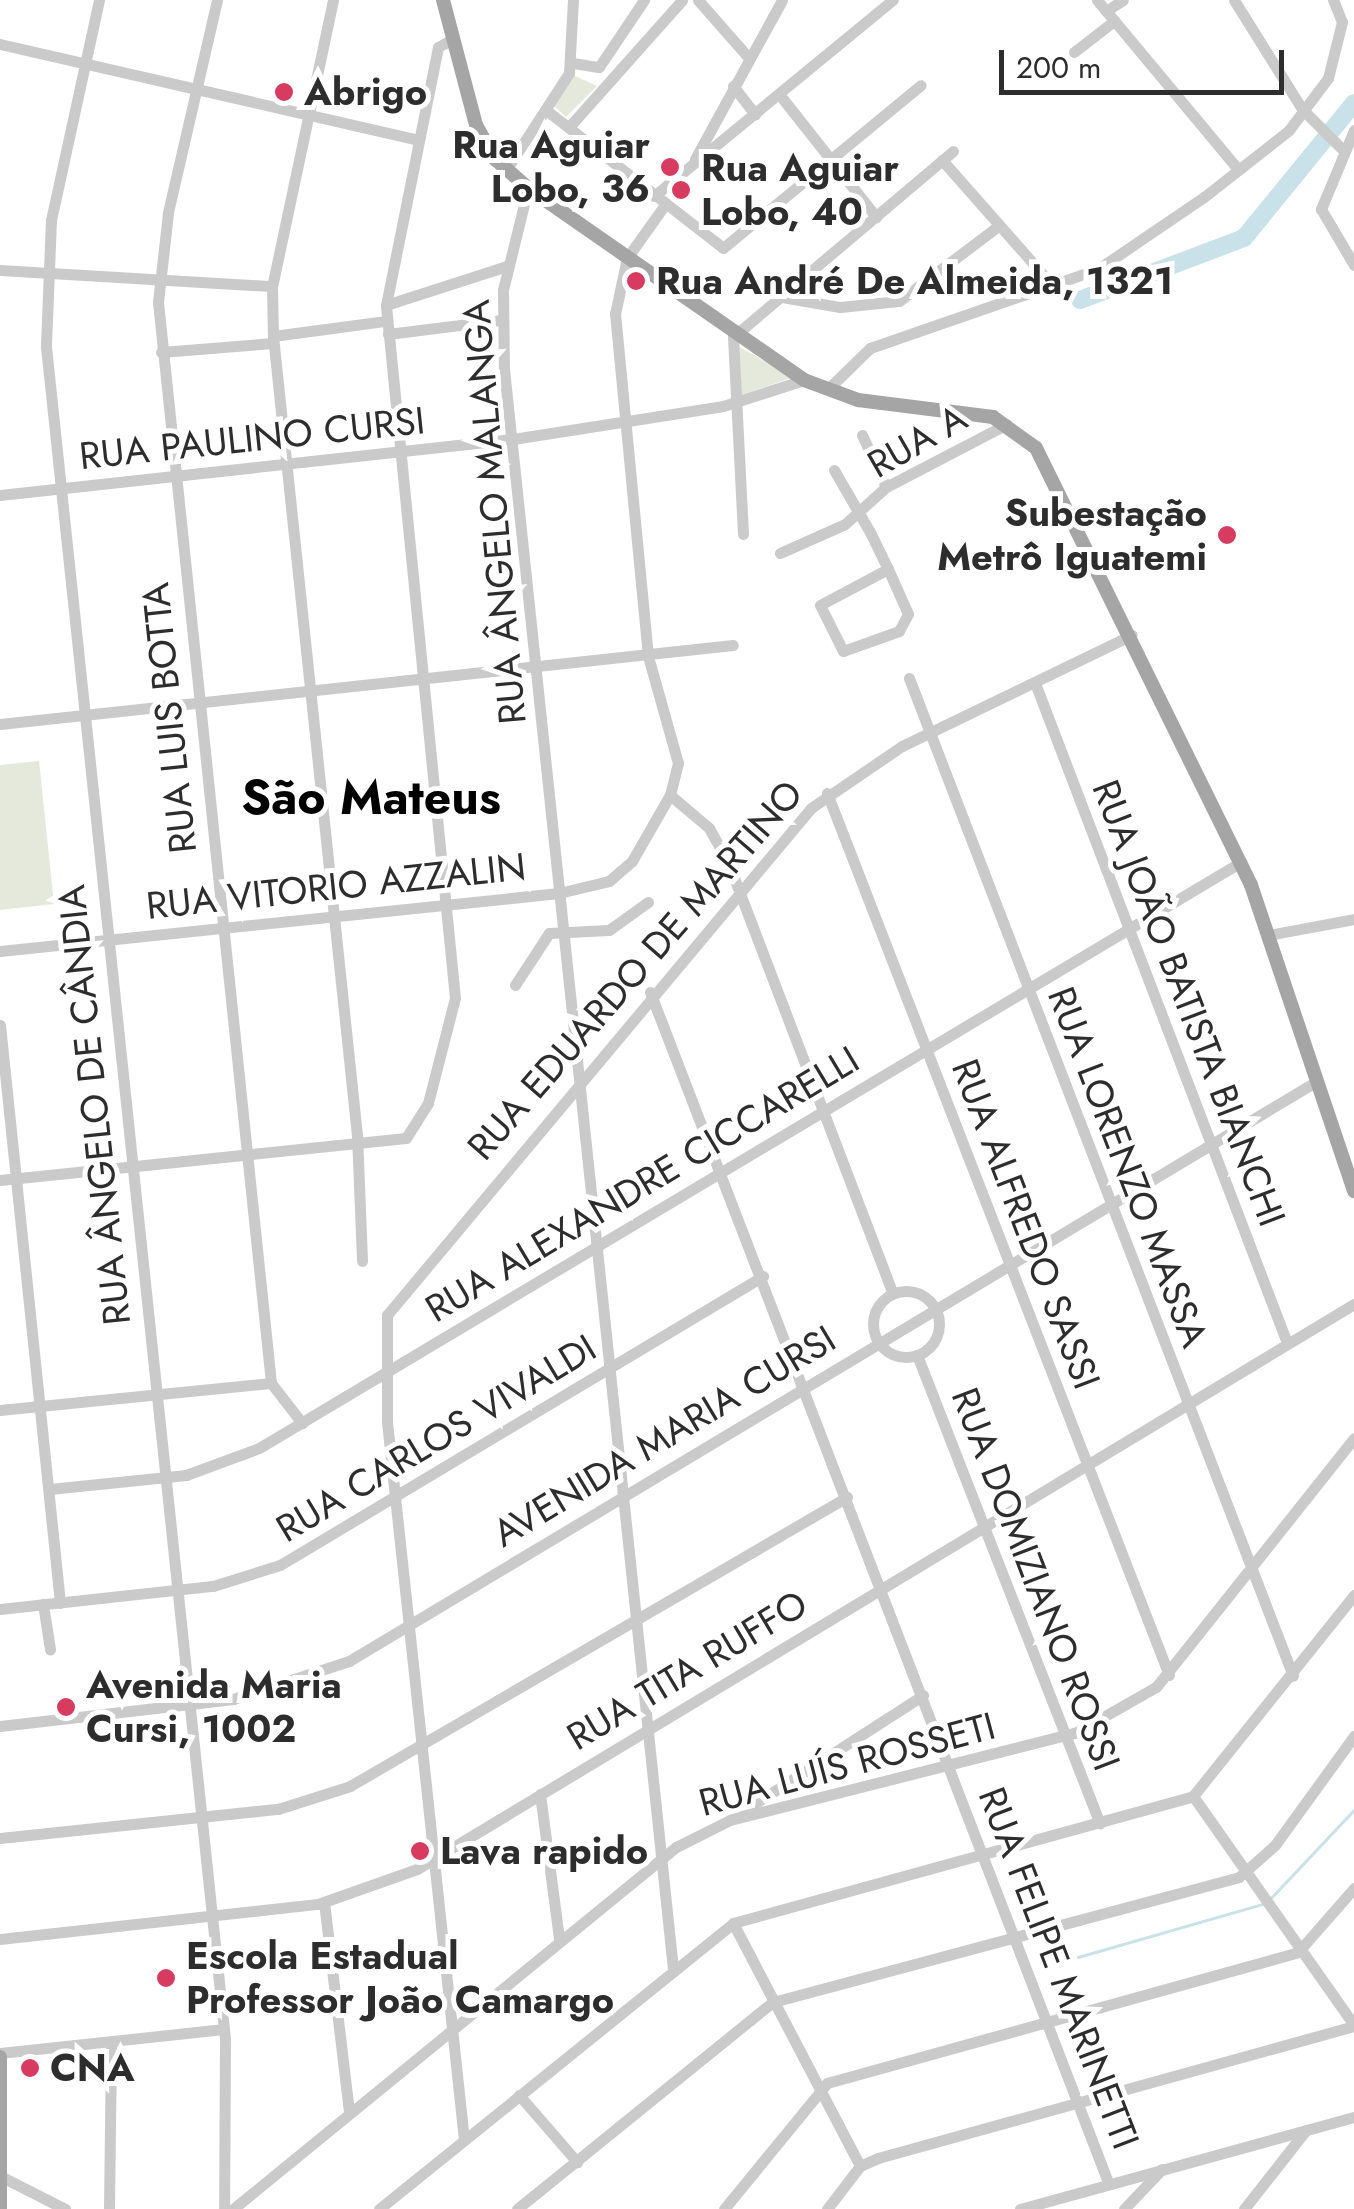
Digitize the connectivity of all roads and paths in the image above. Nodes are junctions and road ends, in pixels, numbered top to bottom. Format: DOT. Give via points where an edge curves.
graph roads {
  1 [pos="98,0"];
  2 [pos="217,0"];
  3 [pos="333,0"];
  4 [pos="443,0"];
  5 [pos="573,0"];
  6 [pos="644,0"];
  7 [pos="682,0"];
  8 [pos="698,0"];
  9 [pos="782,0"];
  10 [pos="892,0"];
  11 [pos="1097,0"];
  12 [pos="1234,0"];
  13 [pos="1335,1"];
  14 [pos="1113,8"];
  15 [pos="450,40"];
  16 [pos="0,44"];
  17 [pos="1074,52"];
  18 [pos="749,58"];
  19 [pos="84,62"];
  20 [pos="573,63"];
  21 [pos="733,86"];
  22 [pos="922,86"];
  23 [pos="198,90"];
  24 [pos="779,94"];
  25 [pos="1302,109"];
  26 [pos="546,110"];
  27 [pos="307,113"];
  28 [pos="755,114"];
  29 [pos="569,127"];
  30 [pos="1354,130"];
  31 [pos="418,140"];
  32 [pos="1337,144"];
  33 [pos="953,151"];
  34 [pos="942,160"];
  35 [pos="831,162"];
  36 [pos="691,166"];
  37 [pos="1238,169"];
  38 [pos="506,170"];
  39 [pos="528,188"];
  40 [pos="654,196"];
  41 [pos="664,206"];
  42 [pos="876,217"];
  43 [pos="997,227"];
  44 [pos="627,258"];
  45 [pos="1354,265"];
  46 [pos="506,266"];
  47 [pos="0,270"];
  48 [pos="44,273"];
  49 [pos="159,281"];
  50 [pos="272,286"];
  51 [pos="1054,288"];
  52 [pos="776,296"];
  53 [pos="386,305"];
  54 [pos="501,320"];
  55 [pos="387,328"];
  56 [pos="733,337"];
  57 [pos="273,339"];
  58 [pos="161,352"];
  59 [pos="804,380"];
  60 [pos="835,392"];
  61 [pos="730,404"];
  62 [pos="621,419"];
  63 [pos="1008,424"];
  64 [pos="862,435"];
  65 [pos="513,439"];
  66 [pos="399,453"];
  67 [pos="287,465"];
  68 [pos="834,470"];
  69 [pos="172,475"];
  70 [pos="886,487"];
  71 [pos="61,489"];
  72 [pos="0,495"];
  73 [pos="860,514"];
  74 [pos="743,534"];
  75 [pos="780,553"];
  76 [pos="888,569"];
  77 [pos="1132,635"];
  78 [pos="732,645"];
  79 [pos="648,656"];
  80 [pos="536,668"];
  81 [pos="909,678"];
  82 [pos="424,681"];
  83 [pos="1035,683"];
  84 [pos="310,690"];
  85 [pos="199,703"];
  86 [pos="84,715"];
  87 [pos="0,724"];
  88 [pos="929,732"];
  89 [pos="828,793"];
  90 [pos="670,795"];
  91 [pos="1241,862"];
  92 [pos="738,888"];
  93 [pos="558,893"];
  94 [pos="648,902"];
  95 [pos="449,904"];
  96 [pos="334,917"];
  97 [pos="1354,919"];
  98 [pos="222,928"];
  99 [pos="564,930"];
  100 [pos="1129,930"];
  101 [pos="1268,935"];
  102 [pos="108,940"];
  103 [pos="0,951"];
  104 [pos="515,985"];
  105 [pos="1028,990"];
  106 [pos="650,992"];
  107 [pos="0,1025"];
  108 [pos="927,1050"];
  109 [pos="582,1072"];
  110 [pos="1317,1081"];
  111 [pos="823,1109"];
  112 [pos="357,1144"];
  113 [pos="1211,1144"];
  114 [pos="247,1154"];
  115 [pos="131,1167"];
  116 [pos="722,1170"];
  117 [pos="17,1178"];
  118 [pos="0,1180"];
  119 [pos="1354,1191"];
  120 [pos="1111,1204"];
  121 [pos="600,1244"];
  122 [pos="362,1261"];
  123 [pos="1009,1264"];
  124 [pos="763,1276"];
  125 [pos="893,1293"];
  126 [pos="1354,1304"];
  127 [pos="935,1307"];
  128 [pos="878,1342"];
  129 [pos="1286,1343"];
  130 [pos="917,1356"];
  131 [pos="612,1369"];
  132 [pos="383,1374"];
  133 [pos="271,1383"];
  134 [pos="804,1386"];
  135 [pos="154,1394"];
  136 [pos="1186,1404"];
  137 [pos="41,1405"];
  138 [pos="0,1410"];
  139 [pos="302,1423"];
  140 [pos="1354,1438"];
  141 [pos="1086,1465"];
  142 [pos="165,1477"];
  143 [pos="50,1489"];
  144 [pos="626,1494"];
  145 [pos="847,1497"];
  146 [pos="396,1500"];
  147 [pos="984,1526"];
  148 [pos="1252,1572"];
  149 [pos="882,1587"];
  150 [pos="177,1590"];
  151 [pos="1354,1595"];
  152 [pos="60,1602"];
  153 [pos="42,1604"];
  154 [pos="0,1609"];
  155 [pos="639,1619"];
  156 [pos="410,1624"];
  157 [pos="50,1648"];
  158 [pos="1170,1675"];
  159 [pos="1293,1676"];
  160 [pos="924,1695"];
  161 [pos="189,1704"];
  162 [pos="0,1726"];
  163 [pos="650,1727"];
  164 [pos="1064,1734"];
  165 [pos="1354,1736"];
  166 [pos="424,1748"];
  167 [pos="950,1766"];
  168 [pos="540,1794"];
  169 [pos="762,1794"];
  170 [pos="1194,1796"];
  171 [pos="772,1810"];
  172 [pos="200,1817"];
  173 [pos="730,1820"];
  174 [pos="1100,1824"];
  175 [pos="0,1838"];
  176 [pos="983,1854"];
  177 [pos="664,1856"];
  178 [pos="435,1858"];
  179 [pos="1247,1871"];
  180 [pos="1354,1888"];
  181 [pos="324,1902"];
  182 [pos="211,1916"];
  183 [pos="733,1922"];
  184 [pos="1014,1935"];
  185 [pos="0,1938"];
  186 [pos="559,1938"];
  187 [pos="1301,1950"];
  188 [pos="673,1969"];
  189 [pos="773,2002"];
  190 [pos="1047,2021"];
  191 [pos="1354,2025"];
  192 [pos="452,2027"];
  193 [pos="224,2029"];
  194 [pos="111,2042"];
  195 [pos="0,2055"];
  196 [pos="818,2089"];
  197 [pos="520,2094"];
  198 [pos="1078,2103"];
  199 [pos="349,2112"];
  200 [pos="1354,2118"];
  201 [pos="1306,2130"];
  202 [pos="464,2140"];
  203 [pos="577,2162"];
  204 [pos="860,2166"];
  205 [pos="1163,2168"];
  206 [pos="1128,2176"];
  207 [pos="1,2177"];
  208 [pos="1108,2182"];
  209 [pos="1134,2198"];
  210 [pos="0,2209"];
  211 [pos="65,2209"];
  212 [pos="109,2209"];
  213 [pos="224,2209"];
  214 [pos="233,2209"];
  215 [pos="378,2209"];
  216 [pos="518,2209"];
  217 [pos="724,2209"];
  218 [pos="827,2209"];
  219 [pos="1020,2209"];
  220 [pos="1124,2209"];
  221 [pos="1244,2209"];
  1 -- 19 [label="street, RUA ÂNGELO DE CÂNDIA"];
  2 -- 23 [label="street, RUA LUIS BOTTA"];
  3 -- 27 [label="street"];
  4 -- 15 [label="main road"];
  5 -- 20 [label="street"];
  6 -- 20 [label="street" via="599,67"];
  7 -- 29 [label="street"];
  8 -- 18 [label="street"];
  9 -- 18 [label="street"];
  10 -- 24 [label="street"];
  11 -- 14 [label="street"];
  12 -- 25 [label="street"];
  13 -- 25 [label="street" via="1342,22 1334,68"];
  14 -- 17 [label="street"];
  14 -- 37 [label="street"];
  15 -- 31 [label="street" via="438,47"];
  15 -- 38 [label="main road" via="476,125"];
  16 -- 19 [label="street"];
  18 -- 21 [label="street"];
  19 -- 23 [label="street"];
  19 -- 48 [label="street, RUA ÂNGELO DE CÂNDIA"];
  20 -- 26 [label="street"];
  21 -- 28 [label="street"];
  21 -- 36 [label="street"];
  22 -- 35 [label="street"];
  23 -- 27 [label="street"];
  23 -- 49 [label="street, RUA LUIS BOTTA"];
  24 -- 28 [label="street"];
  24 -- 35 [label="street"];
  25 -- 32 [label="street"];
  25 -- 37 [label="street"];
  26 -- 29 [label="street"];
  26 -- 38 [label="street"];
  27 -- 31 [label="street"];
  27 -- 50 [label="street"];
  28 -- 36 [label="street"];
  29 -- 40 [label="street"];
  30 -- 32 [label="street"];
  31 -- 53 [label="street"];
  32 -- 45 [label="street" via="1321,209"];
  33 -- 34 [label="street"];
  34 -- 42 [label="street"];
  34 -- 43 [label="street"];
  35 -- 41 [label="street" via="730,246 714,246"];
  35 -- 42 [label="street"];
  36 -- 40 [label="street"];
  37 -- 51 [label="street" via="1131,247"];
  38 -- 39 [label="main road"];
  39 -- 44 [label="main road"];
  39 -- 46 [label="street, RUA ÂNGELO MALANGA"];
  40 -- 41 [label="street"];
  41 -- 44 [label="street"];
  42 -- 52 [label="street"];
  43 -- 51 [label="street"];
  43 -- 52 [label="street" via="899,301 840,307"];
  44 -- 56 [label="main road"];
  44 -- 62 [label="street" via="615,314"];
  46 -- 53 [label="street"];
  46 -- 54 [label="street, RUA ÂNGELO MALANGA"];
  47 -- 48 [label="street"];
  48 -- 49 [label="street"];
  48 -- 71 [label="street, RUA ÂNGELO DE CÂNDIA"];
  49 -- 50 [label="street"];
  49 -- 58 [label="street, RUA LUIS BOTTA"];
  50 -- 57 [label="street"];
  51 -- 60 [label="street" via="870,348"];
  52 -- 56 [label="street"];
  53 -- 55 [label="street"];
  54 -- 55 [label="street"];
  54 -- 65 [label="street, RUA ÂNGELO MALANGA"];
  55 -- 57 [label="street"];
  55 -- 66 [label="street"];
  56 -- 59 [label="main road"];
  56 -- 61 [label="street"];
  57 -- 58 [label="street"];
  57 -- 67 [label="street"];
  58 -- 69 [label="street, RUA LUIS BOTTA"];
  59 -- 60 [label="main road"];
  59 -- 61 [label="street, RUA PAULINO CURSI"];
  60 -- 63 [label="main road" via="858,400 954,406"];
  61 -- 62 [label="street, RUA PAULINO CURSI"];
  61 -- 74 [label="street"];
  62 -- 65 [label="street, RUA PAULINO CURSI"];
  62 -- 79 [label="street"];
  63 -- 70 [label="street, RUA A"];
  63 -- 77 [label="main road" via="1036,448"];
  64 -- 70 [label="street"];
  65 -- 66 [label="street, RUA PAULINO CURSI"];
  65 -- 80 [label="street, RUA ÂNGELO MALANGA"];
  66 -- 67 [label="street, RUA PAULINO CURSI"];
  66 -- 82 [label="street"];
  67 -- 69 [label="street, RUA PAULINO CURSI"];
  67 -- 84 [label="street"];
  68 -- 73 [label="street"];
  69 -- 71 [label="street, RUA PAULINO CURSI"];
  69 -- 85 [label="street, RUA LUIS BOTTA"];
  70 -- 73 [label="street, RUA A"];
  71 -- 72 [label="street, RUA PAULINO CURSI"];
  71 -- 86 [label="street, RUA ÂNGELO DE CÂNDIA"];
  73 -- 75 [label="street"];
  73 -- 76 [label="street"];
  76 -- 76 [label="street" via="908,614 899,632 846,653 820,608"];
  77 -- 83 [label="street, RUA EDUARDO DE MARTINO"];
  77 -- 91 [label="main road"];
  78 -- 79 [label="street"];
  79 -- 80 [label="street"];
  79 -- 90 [label="street" via="677,751"];
  80 -- 82 [label="street"];
  80 -- 93 [label="street, RUA ÂNGELO MALANGA"];
  81 -- 88 [label="street, RUA LORENZO MASSA"];
  82 -- 84 [label="street"];
  82 -- 95 [label="street"];
  83 -- 88 [label="street, RUA EDUARDO DE MARTINO"];
  83 -- 100 [label="street, RUA JOÃO BATISTA BIANCHI"];
  84 -- 85 [label="street"];
  84 -- 96 [label="street"];
  85 -- 86 [label="street"];
  85 -- 98 [label="street, RUA LUIS BOTTA"];
  86 -- 87 [label="street"];
  86 -- 102 [label="street, RUA ÂNGELO DE CÂNDIA"];
  88 -- 89 [label="street, RUA EDUARDO DE MARTINO"];
  88 -- 105 [label="street, RUA LORENZO MASSA"];
  89 -- 92 [label="street, RUA EDUARDO DE MARTINO"];
  89 -- 108 [label="street, RUA ALFREDO SASSI"];
  90 -- 92 [label="street" via="710,828"];
  90 -- 93 [label="street, RUA VITORIO AZZALIN" via="620,874"];
  91 -- 100 [label="street, RUA ALEXANDRE CICCARELLI"];
  91 -- 101 [label="main road"];
  92 -- 106 [label="street, RUA EDUARDO DE MARTINO"];
  92 -- 111 [label="street"];
  93 -- 95 [label="street, RUA VITORIO AZZALIN"];
  93 -- 99 [label="street, RUA ÂNGELO MALANGA"];
  94 -- 99 [label="street" via="610,930"];
  95 -- 96 [label="street, RUA VITORIO AZZALIN"];
  95 -- 112 [label="street" via="454,1026 413,1132"];
  96 -- 98 [label="street, RUA VITORIO AZZALIN"];
  96 -- 112 [label="street"];
  97 -- 101 [label="street"];
  98 -- 102 [label="street, RUA VITORIO AZZALIN"];
  98 -- 114 [label="street, RUA LUIS BOTTA"];
  99 -- 104 [label="street" via="546,936"];
  99 -- 109 [label="street, RUA ÂNGELO MALANGA"];
  100 -- 105 [label="street, RUA ALEXANDRE CICCARELLI"];
  100 -- 113 [label="street, RUA JOÃO BATISTA BIANCHI"];
  101 -- 110 [label="main road"];
  102 -- 103 [label="street, RUA VITORIO AZZALIN"];
  102 -- 115 [label="street, RUA ÂNGELO DE CÂNDIA"];
  105 -- 108 [label="street, RUA ALEXANDRE CICCARELLI"];
  105 -- 120 [label="street, RUA LORENZO MASSA"];
  106 -- 109 [label="street, RUA EDUARDO DE MARTINO"];
  106 -- 116 [label="street, RUA FELIPE MARINETTI"];
  107 -- 117 [label="street"];
  108 -- 111 [label="street, RUA ALEXANDRE CICCARELLI"];
  108 -- 123 [label="street, RUA ALFREDO SASSI"];
  109 -- 121 [label="street, RUA ÂNGELO MALANGA"];
  109 -- 132 [label="street, RUA EDUARDO DE MARTINO" via="395,1301 384,1327"];
  110 -- 113 [label="street, AVENIDA MARIA CURSI"];
  110 -- 119 [label="main road"];
  111 -- 116 [label="street, RUA ALEXANDRE CICCARELLI"];
  111 -- 125 [label="street"];
  112 -- 114 [label="street"];
  112 -- 122 [label="street"];
  113 -- 120 [label="street, AVENIDA MARIA CURSI"];
  113 -- 129 [label="street, RUA JOÃO BATISTA BIANCHI"];
  114 -- 115 [label="street"];
  114 -- 133 [label="street, RUA LUIS BOTTA"];
  115 -- 117 [label="street"];
  115 -- 135 [label="street, RUA ÂNGELO DE CÂNDIA"];
  116 -- 121 [label="street, RUA ALEXANDRE CICCARELLI"];
  116 -- 124 [label="street, RUA FELIPE MARINETTI"];
  117 -- 118 [label="street"];
  117 -- 137 [label="street"];
  120 -- 123 [label="street, AVENIDA MARIA CURSI"];
  120 -- 136 [label="street, RUA LORENZO MASSA"];
  121 -- 131 [label="street, RUA ÂNGELO MALANGA"];
  121 -- 132 [label="street, RUA ALEXANDRE CICCARELLI"];
  123 -- 127 [label="street, AVENIDA MARIA CURSI"];
  123 -- 141 [label="street, RUA ALFREDO SASSI"];
  124 -- 131 [label="street, RUA CARLOS VIVALDI"];
  124 -- 134 [label="street, RUA FELIPE MARINETTI"];
  125 -- 127 [label="street" via="912,1291"];
  125 -- 128 [label="street" via="873,1320"];
  126 -- 129 [label="street, RUA TITA RUFFO"];
  127 -- 128 [label="street, AVENIDA MARIA CURSI"];
  127 -- 130 [label="street" via="938,1336"];
  128 -- 130 [label="street"];
  128 -- 134 [label="street, AVENIDA MARIA CURSI"];
  129 -- 136 [label="street, RUA TITA RUFFO"];
  130 -- 147 [label="street, RUA DOMIZIANO ROSSI"];
  131 -- 144 [label="street, RUA ÂNGELO MALANGA"];
  131 -- 146 [label="street, RUA CARLOS VIVALDI"];
  132 -- 139 [label="street, RUA ALEXANDRE CICCARELLI"];
  132 -- 146 [label="street, RUA EDUARDO DE MARTINO"];
  133 -- 135 [label="street"];
  133 -- 139 [label="street"];
  134 -- 144 [label="street, AVENIDA MARIA CURSI"];
  134 -- 145 [label="street, RUA FELIPE MARINETTI"];
  135 -- 137 [label="street"];
  135 -- 142 [label="street, RUA ÂNGELO DE CÂNDIA"];
  136 -- 141 [label="street, RUA TITA RUFFO"];
  136 -- 148 [label="street, RUA LORENZO MASSA"];
  137 -- 138 [label="street"];
  137 -- 143 [label="street"];
  139 -- 142 [label="street, RUA ALEXANDRE CICCARELLI" via="224,1464"];
  140 -- 148 [label="street, RUA LUÍS ROSSETI"];
  141 -- 147 [label="street, RUA TITA RUFFO"];
  141 -- 158 [label="street, RUA ALFREDO SASSI"];
  142 -- 143 [label="street, RUA ALEXANDRE CICCARELLI"];
  142 -- 150 [label="street, RUA ÂNGELO DE CÂNDIA"];
  143 -- 152 [label="street"];
  144 -- 155 [label="street, RUA ÂNGELO MALANGA"];
  144 -- 156 [label="street, AVENIDA MARIA CURSI"];
  145 -- 149 [label="street, RUA FELIPE MARINETTI"];
  145 -- 155 [label="street"];
  146 -- 150 [label="street, RUA CARLOS VIVALDI" via="280,1565"];
  146 -- 156 [label="street, RUA EDUARDO DE MARTINO"];
  147 -- 149 [label="street, RUA TITA RUFFO"];
  147 -- 164 [label="street, RUA DOMIZIANO ROSSI"];
  148 -- 158 [label="street, RUA LUÍS ROSSETI"];
  148 -- 159 [label="street, RUA LORENZO MASSA"];
  149 -- 160 [label="street, RUA FELIPE MARINETTI"];
  149 -- 163 [label="street, RUA TITA RUFFO"];
  150 -- 152 [label="street, RUA CARLOS VIVALDI"];
  150 -- 161 [label="street, RUA ÂNGELO DE CÂNDIA"];
  151 -- 159 [label="street"];
  152 -- 153 [label="street, RUA CARLOS VIVALDI"];
  153 -- 154 [label="street, RUA CARLOS VIVALDI"];
  153 -- 157 [label="street"];
  155 -- 163 [label="street, RUA ÂNGELO MALANGA"];
  155 -- 166 [label="street"];
  156 -- 161 [label="street, AVENIDA MARIA CURSI" via="315,1677"];
  156 -- 166 [label="street, RUA EDUARDO DE MARTINO"];
  158 -- 164 [label="street, RUA LUÍS ROSSETI" via="1106,1719"];
  159 -- 170 [label="street"];
  160 -- 167 [label="street, RUA FELIPE MARINETTI"];
  160 -- 169 [label="street"];
  161 -- 162 [label="street, AVENIDA MARIA CURSI"];
  161 -- 172 [label="street, RUA ÂNGELO DE CÂNDIA"];
  163 -- 168 [label="street, RUA TITA RUFFO"];
  163 -- 177 [label="street, RUA ÂNGELO MALANGA"];
  164 -- 167 [label="street, RUA LUÍS ROSSETI"];
  164 -- 174 [label="street, RUA DOMIZIANO ROSSI"];
  165 -- 179 [label="street"];
  166 -- 172 [label="street" via="307,1802"];
  166 -- 178 [label="street, RUA EDUARDO DE MARTINO"];
  167 -- 171 [label="street, RUA LUÍS ROSSETI"];
  167 -- 176 [label="street, RUA FELIPE MARINETTI"];
  168 -- 178 [label="street, RUA TITA RUFFO"];
  168 -- 186 [label="street"];
  169 -- 171 [label="street"];
  169 -- 173 [label="street"];
  170 -- 174 [label="street"];
  170 -- 179 [label="street"];
  171 -- 173 [label="street, RUA LUÍS ROSSETI"];
  172 -- 175 [label="street"];
  172 -- 182 [label="street, RUA ÂNGELO DE CÂNDIA"];
  173 -- 177 [label="street, RUA LUÍS ROSSETI"];
  174 -- 176 [label="street"];
  176 -- 183 [label="street"];
  176 -- 184 [label="street, RUA FELIPE MARINETTI"];
  177 -- 186 [label="street, RUA LUÍS ROSSETI"];
  177 -- 188 [label="street, RUA ÂNGELO MALANGA"];
  178 -- 181 [label="street, RUA TITA RUFFO"];
  178 -- 192 [label="street, RUA EDUARDO DE MARTINO"];
  179 -- 184 [label="street"];
  179 -- 187 [label="street"];
  180 -- 187 [label="street"];
  181 -- 182 [label="street, RUA TITA RUFFO"];
  181 -- 199 [label="street"];
  182 -- 185 [label="street, RUA TITA RUFFO"];
  182 -- 193 [label="street, RUA ÂNGELO DE CÂNDIA"];
  183 -- 188 [label="street"];
  183 -- 189 [label="street"];
  184 -- 189 [label="street"];
  184 -- 190 [label="street, RUA FELIPE MARINETTI"];
  186 -- 192 [label="street, RUA LUÍS ROSSETI"];
  187 -- 190 [label="street"];
  187 -- 191 [label="street"];
  188 -- 197 [label="street"];
  189 -- 196 [label="street"];
  189 -- 203 [label="street"];
  190 -- 196 [label="street"];
  190 -- 198 [label="street, RUA FELIPE MARINETTI"];
  191 -- 198 [label="street"];
  192 -- 199 [label="street, RUA LUÍS ROSSETI"];
  192 -- 202 [label="street, RUA EDUARDO DE MARTINO"];
  193 -- 194 [label="street"];
  193 -- 213 [label="street, RUA ÂNGELO DE CÂNDIA"];
  194 -- 195 [label="street"];
  194 -- 212 [label="street"];
  195 -- 207 [label="main road"];
  196 -- 204 [label="street"];
  196 -- 217 [label="street"];
  197 -- 202 [label="street"];
  197 -- 203 [label="street"];
  198 -- 204 [label="street"];
  198 -- 208 [label="street, RUA FELIPE MARINETTI"];
  199 -- 214 [label="street, RUA LUÍS ROSSETI"];
  200 -- 201 [label="street"];
  201 -- 205 [label="street"];
  201 -- 221 [label="street"];
  202 -- 215 [label="street"];
  203 -- 216 [label="street"];
  204 -- 218 [label="street"];
  205 -- 206 [label="street"];
  205 -- 209 [label="street"];
  206 -- 208 [label="street"];
  206 -- 209 [label="street"];
  207 -- 210 [label="main road"];
  207 -- 211 [label="street"];
  208 -- 219 [label="street"];
  209 -- 220 [label="street"];
}
